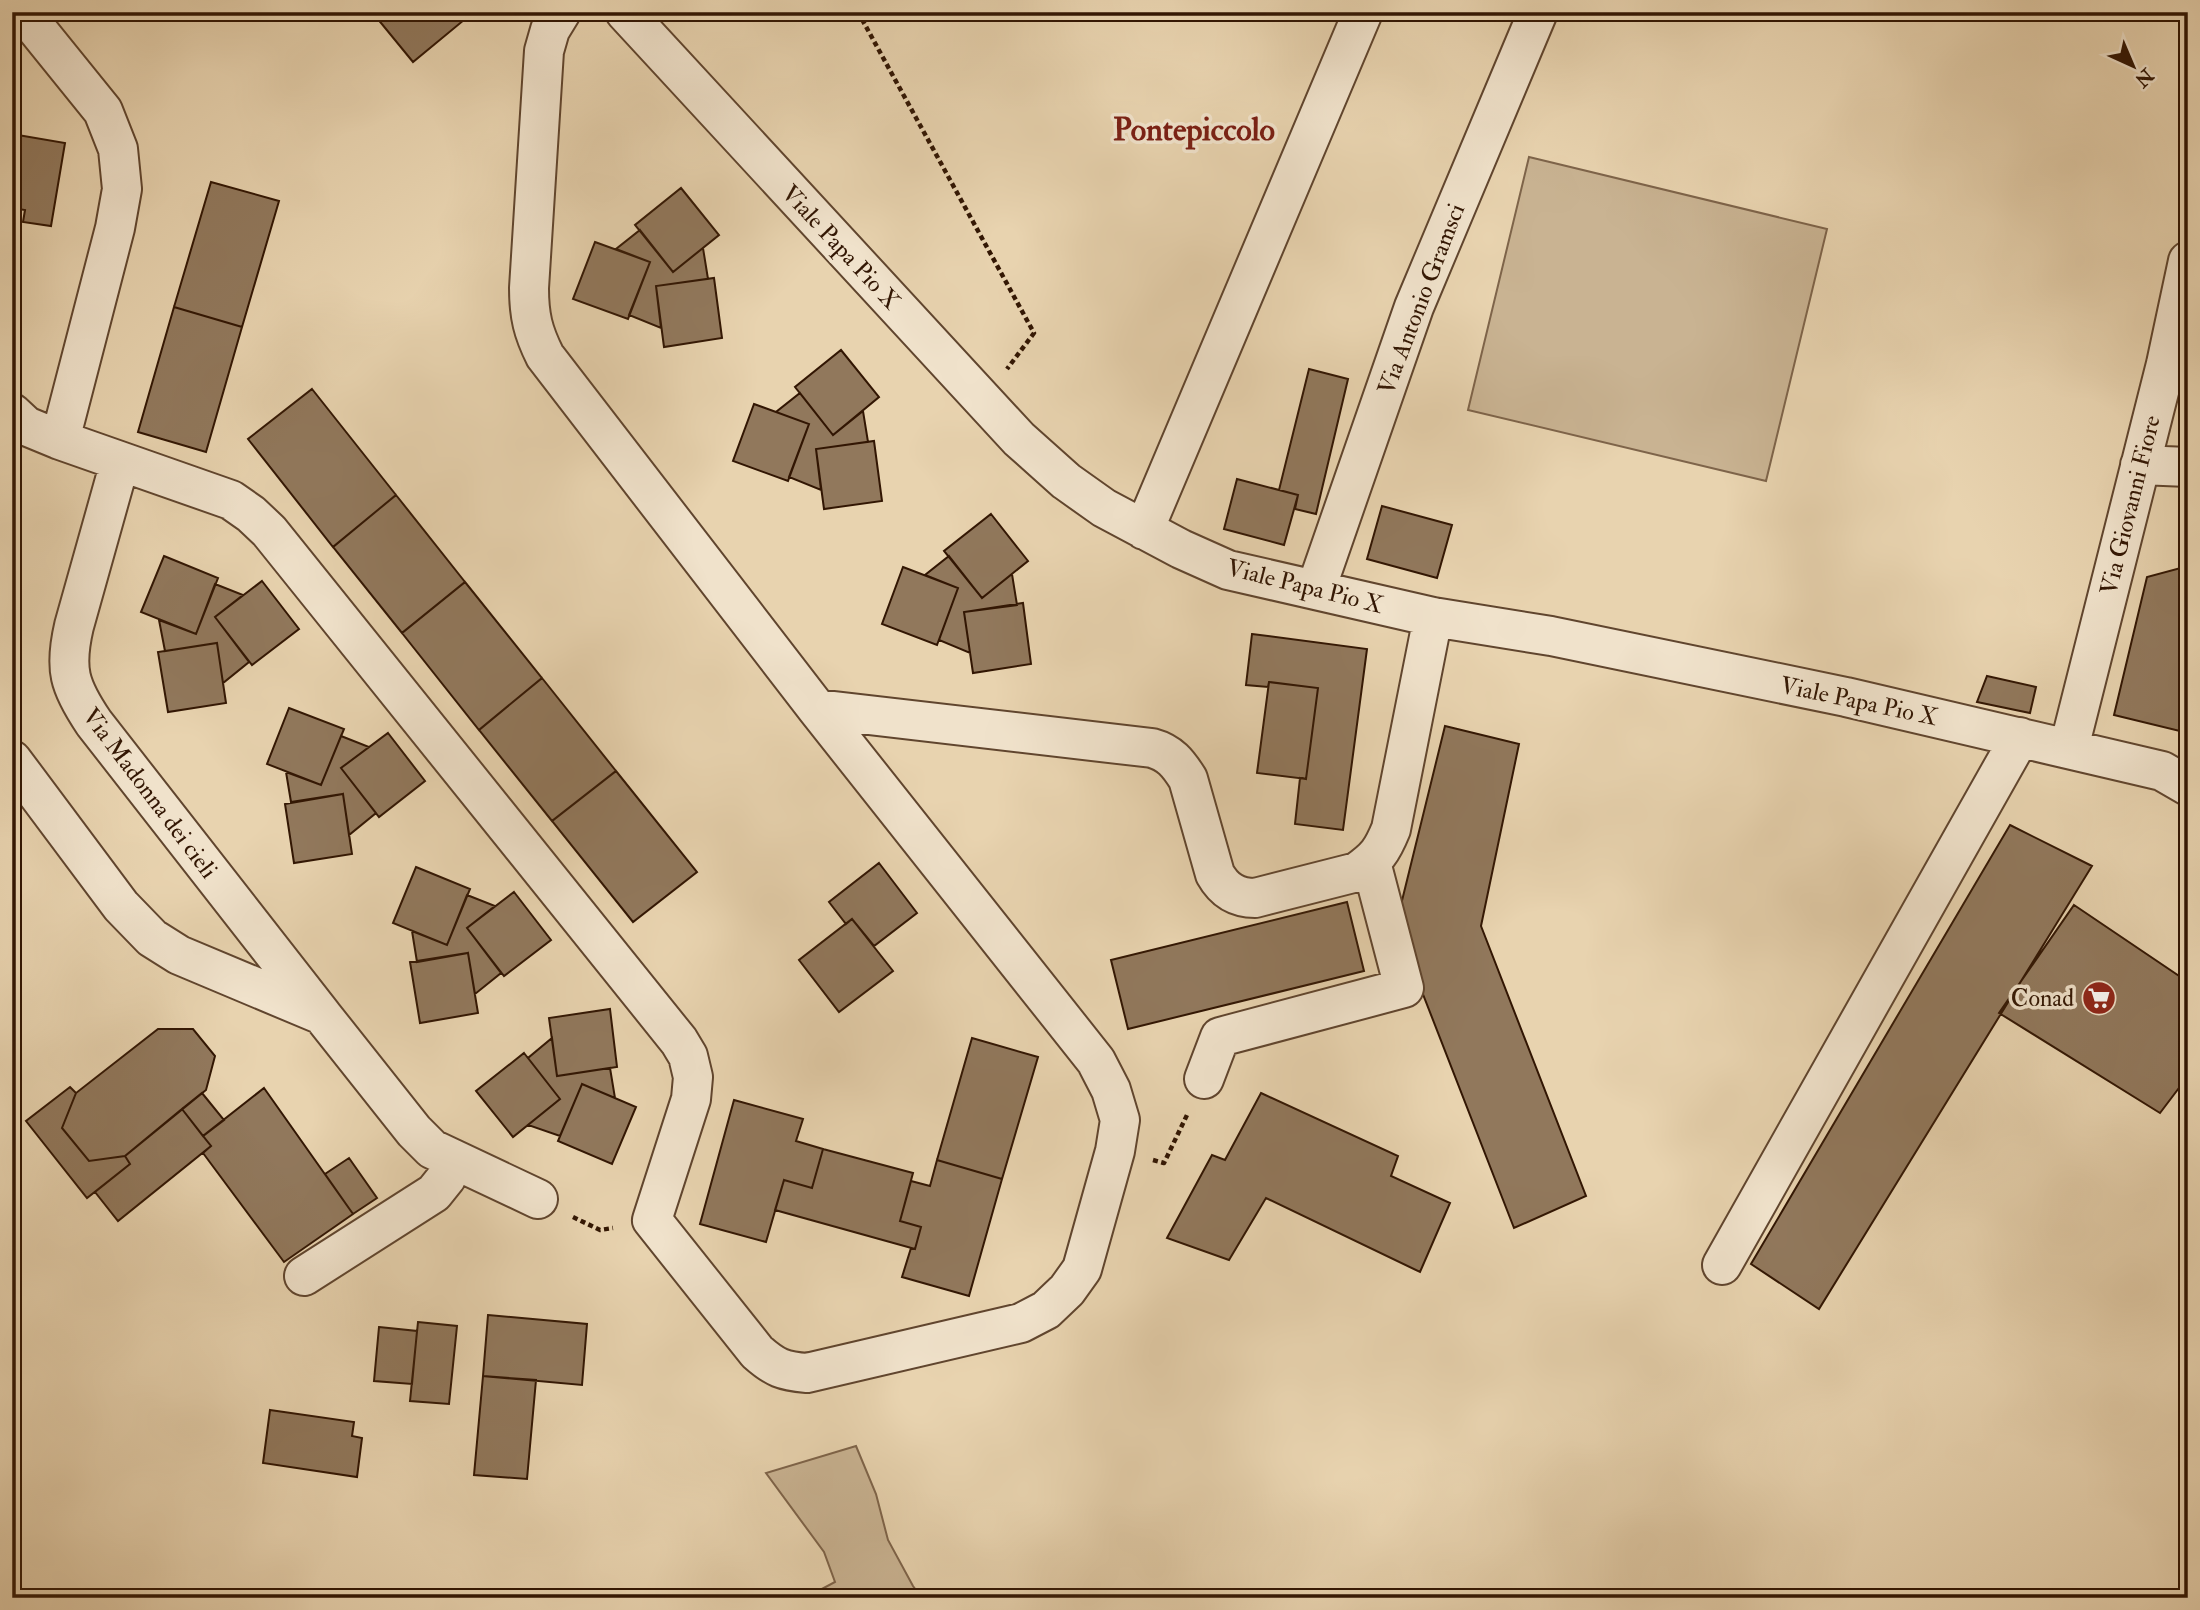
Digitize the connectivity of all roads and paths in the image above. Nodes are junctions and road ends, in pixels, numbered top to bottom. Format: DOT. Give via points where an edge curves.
graph roads {
  1 [pos="23,12"];
  2 [pos="561,12"];
  3 [pos="625,12"];
  4 [pos="858,12"];
  5 [pos="1363,12"];
  6 [pos="1538,12"];
  7 [pos="2188,261"];
  8 [pos="982,400"];
  9 [pos="28,430"];
  10 [pos="120,462"];
  11 [pos="2140,465"];
  12 [pos="2188,467"];
  13 [pos="1144,530"];
  14 [pos="1316,589"];
  15 [pos="1433,617"];
  16 [pos="817,709"];
  17 [pos="2020,737"];
  18 [pos="2069,748"];
  19 [pos="12,760"];
  20 [pos="2188,786"];
  21 [pos="1371,862"];
  22 [pos="322,1015"];
  23 [pos="1203,1079"];
  24 [pos="1115,1151"];
  25 [pos="453,1160"];
  26 [pos="538,1199"];
  27 [pos="652,1220"];
  28 [pos="1721,1265"];
  29 [pos="304,1276"];
  1 -- 9 [label="street" via="103,111 118,149 122,189 115,228"];
  2 -- 16 [label="street" via="544,51 529,288 533,333 545,356"];
  3 -- 8 [label="street, Viale Papa Pio X"];
  4 -- 8 [label="path" via="1034,333"];
  5 -- 13 [label="street"];
  6 -- 14 [label="street, Via Antonio Gramsci" via="1414,307"];
  7 -- 11 [label="street, Via Giovanni Fiore"];
  8 -- 13 [label="street, Viale Papa Pio X" via="1066,481"];
  9 -- 10 [label="street"];
  10 -- 22 [label="street, Via Madonna dei cieli" via="68,652 70,678 94,723"];
  10 -- 27 [label="street" via="231,500 269,531 679,1041 693,1077 691,1098"];
  11 -- 12 [label="street"];
  11 -- 18 [label="street, Via Giovanni Fiore"];
  13 -- 14 [label="street, Viale Papa Pio X" via="1228,570"];
  14 -- 15 [label="street, Viale Papa Pio X"];
  15 -- 17 [label="street, Viale Papa Pio X" via="1551,636 1846,696"];
  15 -- 21 [label="street" via="1391,829 1382,851"];
  16 -- 21 [label="street" via="1167,752 1188,779 1215,874 1221,885 1244,898 1357,872"];
  16 -- 24 [label="street" via="1096,1061 1120,1120"];
  17 -- 18 [label="street, Viale Papa Pio X"];
  17 -- 28 [label="street"];
  18 -- 20 [label="street, Viale Papa Pio X" via="2162,771"];
  19 -- 22 [label="street, Via Madonna dei cieli" via="121,906 152,938 179,955"];
  21 -- 23 [label="street" via="1404,988 1220,1037"];
  22 -- 25 [label="street, Via Madonna dei cieli" via="414,1131 432,1149"];
  23 -- 24 [label="path" via="1164,1163"];
  24 -- 27 [label="street" via="1082,1269 1046,1310 1021,1323 807,1373 788,1372 757,1352"];
  25 -- 26 [label="street, Via Madonna dei cieli"];
  25 -- 29 [label="street" via="434,1193"];
  26 -- 27 [label="path" via="600,1230"];
}
